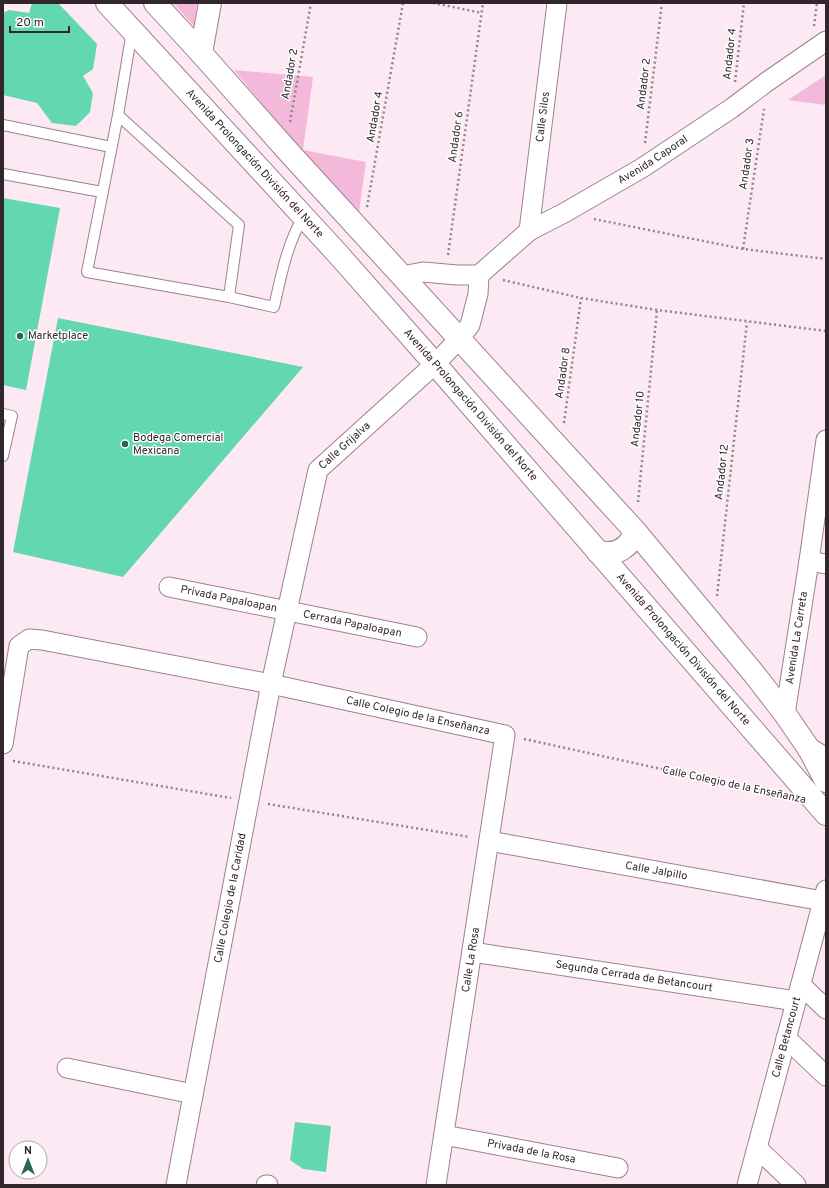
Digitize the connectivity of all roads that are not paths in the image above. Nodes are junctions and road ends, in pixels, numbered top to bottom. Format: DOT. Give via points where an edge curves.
graph roads {
  1 [pos="107,3"];
  2 [pos="155,3"];
  3 [pos="210,3"];
  4 [pos="557,3"];
  5 [pos="132,30"];
  6 [pos="826,41"];
  7 [pos="201,53"];
  8 [pos="118,115"];
  9 [pos="3,125"];
  10 [pos="111,146"];
  11 [pos="3,174"];
  12 [pos="102,192"];
  13 [pos="303,217"];
  14 [pos="529,231"];
  15 [pos="363,234"];
  16 [pos="337,253"];
  17 [pos="397,271"];
  18 [pos="479,275"];
  19 [pos="367,287"];
  20 [pos="229,297"];
  21 [pos="460,339"];
  22 [pos="435,364"];
  23 [pos="3,414"];
  24 [pos="826,440"];
  25 [pos="3,456"];
  26 [pos="642,539"];
  27 [pos="598,552"];
  28 [pos="818,563"];
  29 [pos="615,571"];
  30 [pos="169,587"];
  31 [pos="288,612"];
  32 [pos="417,637"];
  33 [pos="272,684"];
  34 [pos="786,714"];
  35 [pos="505,735"];
  36 [pos="3,744"];
  37 [pos="818,754"];
  38 [pos="826,781"];
  39 [pos="826,814"];
  40 [pos="489,841"];
  41 [pos="825,896"];
  42 [pos="472,952"];
  43 [pos="798,993"];
  44 [pos="826,1008"];
  45 [pos="786,1038"];
  46 [pos="67,1068"];
  47 [pos="826,1076"];
  48 [pos="193,1094"];
  49 [pos="444,1135"];
  50 [pos="757,1148"];
  51 [pos="618,1168"];
  52 [pos="176,1185"];
  53 [pos="436,1185"];
  54 [pos="747,1185"];
  55 [pos="796,1185"];
  1 -- 5 [label="main road, Avenida Prolongación División del Norte"];
  2 -- 7 [label="main road"];
  3 -- 7 [label="main road"];
  4 -- 14 [label="street, Calle Silos"];
  5 -- 8 [label="lane"];
  5 -- 13 [label="main road, Avenida Prolongación División del Norte"];
  6 -- 14 [label="street, Avenida Caporal" via="642,168"];
  7 -- 15 [label="main road"];
  8 -- 10 [label="lane"];
  8 -- 20 [label="lane" via="240,225"];
  9 -- 10 [label="lane"];
  10 -- 12 [label="lane"];
  11 -- 12 [label="lane"];
  12 -- 20 [label="lane" via="87,272"];
  13 -- 16 [label="main road, Avenida Prolongación División del Norte"];
  13 -- 20 [label="lane" via="295,230 286,257 274,307"];
  14 -- 18 [label="street, Avenida Caporal"];
  15 -- 16 [label="main road" via="362,246 354,255 342,256"];
  15 -- 17 [label="main road"];
  16 -- 19 [label="main road, Avenida Prolongación División del Norte"];
  17 -- 18 [label="street"];
  17 -- 19 [label="main road" via="382,263 372,267 366,276"];
  17 -- 21 [label="main road"];
  18 -- 21 [label="street" via="478,294 470,325"];
  19 -- 22 [label="main road, Avenida Prolongación División del Norte"];
  21 -- 22 [label="street, Calle Grijalva"];
  21 -- 26 [label="main road"];
  22 -- 27 [label="main road, Avenida Prolongación División del Norte"];
  22 -- 31 [label="street, Calle Grijalva" via="318,470"];
  23 -- 25 [label="lane" via="12,416"];
  24 -- 28 [label="street, Avenida La Carreta"];
  26 -- 27 [label="main road" via="611,553"];
  26 -- 29 [label="main road" via="621,556"];
  26 -- 34 [label="main road"];
  27 -- 29 [label="main road, Avenida Prolongación División del Norte"];
  28 -- 34 [label="street, Avenida La Carreta"];
  29 -- 39 [label="main road, Avenida Prolongación División del Norte"];
  30 -- 31 [label="street, Privada Papaloapan"];
  31 -- 32 [label="street, Cerrada Papaloapan"];
  31 -- 33 [label="street, Calle Colegio de la Caridad"];
  33 -- 35 [label="street, Calle Colegio de la Enseñanza"];
  33 -- 36 [label="street, Calle Colegio de la Enseñanza" via="29,639 19,646"];
  33 -- 48 [label="street, Calle Colegio de la Caridad"];
  34 -- 37 [label="main road"];
  35 -- 40 [label="street, Calle La Rosa"];
  37 -- 38 [label="main road"];
  40 -- 41 [label="street, Calle Jalpillo"];
  40 -- 42 [label="street, Calle La Rosa"];
  41 -- 43 [label="street, Calle Betancourt"];
  42 -- 43 [label="street, Segunda Cerrada de Betancourt"];
  42 -- 49 [label="street, Calle La Rosa"];
  43 -- 44 [label="street"];
  43 -- 45 [label="street, Calle Betancourt"];
  45 -- 47 [label="street"];
  45 -- 50 [label="street, Calle Betancourt"];
  46 -- 48 [label="street"];
  48 -- 52 [label="street, Calle Colegio de la Caridad"];
  49 -- 51 [label="street, Privada de la Rosa"];
  49 -- 53 [label="street, Calle La Rosa"];
  50 -- 54 [label="street, Calle Betancourt"];
  50 -- 55 [label="street"];
}
